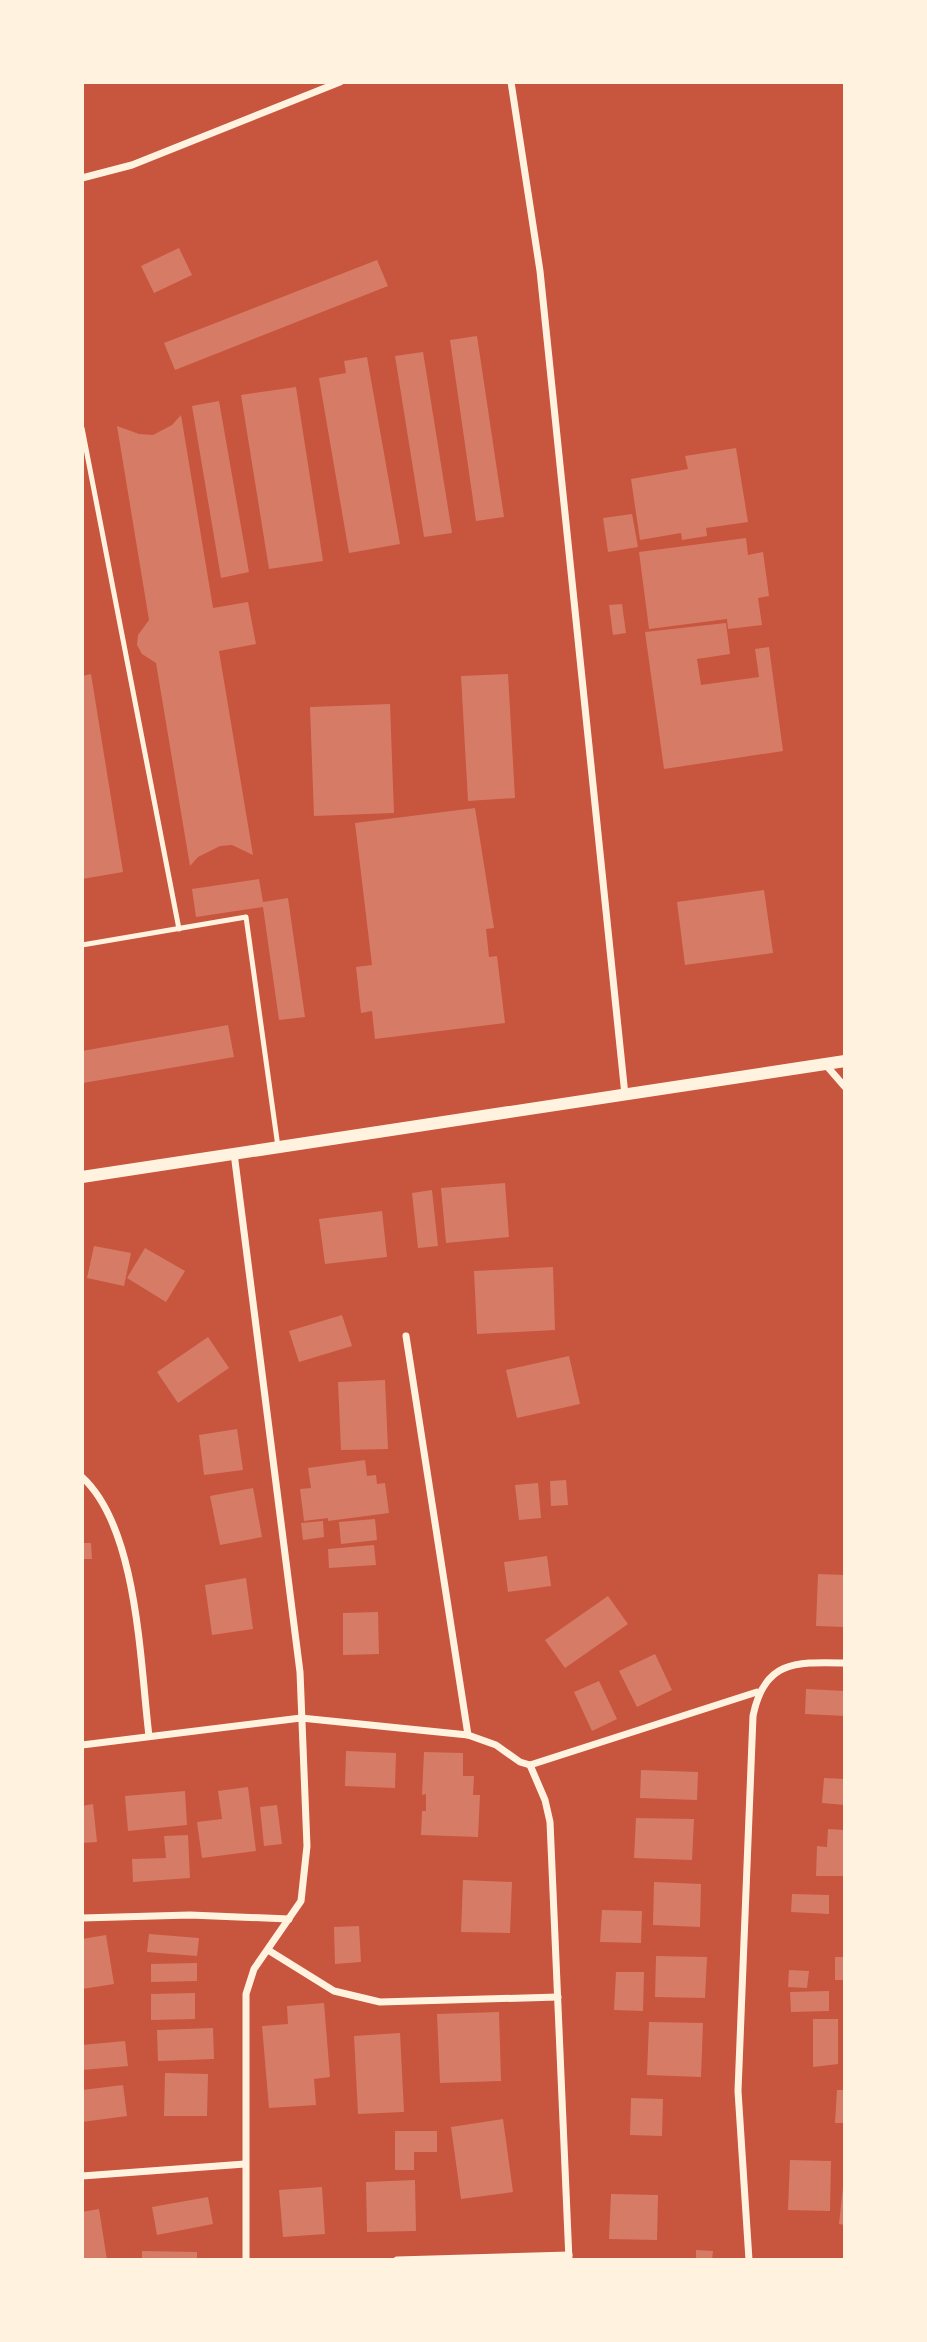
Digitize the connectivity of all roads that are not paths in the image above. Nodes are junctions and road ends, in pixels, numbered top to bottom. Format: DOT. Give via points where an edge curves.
graph roads {
  1 [pos="340,82"];
  2 [pos="511,82"];
  3 [pos="82,178"];
  4 [pos="82,428"];
  5 [pos="179,929"];
  6 [pos="82,945"];
  7 [pos="845,1051"];
  8 [pos="830,1063"];
  9 [pos="845,1087"];
  10 [pos="625,1095"];
  11 [pos="278,1147"];
  12 [pos="234,1153"];
  13 [pos="82,1177"];
  14 [pos="406,1336"];
  15 [pos="82,1478"];
  16 [pos="845,1662"];
  17 [pos="757,1692"];
  18 [pos="301,1718"];
  19 [pos="468,1735"];
  20 [pos="149,1736"];
  21 [pos="82,1745"];
  22 [pos="530,1765"];
  23 [pos="82,1918"];
  24 [pos="289,1919"];
  25 [pos="268,1950"];
  26 [pos="558,1997"];
  27 [pos="245,2164"];
  28 [pos="82,2176"];
  29 [pos="569,2258"];
  30 [pos="246,2260"];
  31 [pos="397,2260"];
  32 [pos="749,2260"];
  1 -- 3 [label="street" via="132,165"];
  2 -- 10 [label="street" via="540,271"];
  4 -- 5 [label="lane"];
  5 -- 6 [label="lane"];
  5 -- 11 [label="lane" via="246,917"];
  7 -- 8 [label="street"];
  8 -- 9 [label="street"];
  8 -- 10 [label="street"];
  10 -- 11 [label="street"];
  11 -- 12 [label="street"];
  12 -- 13 [label="street"];
  12 -- 18 [label="street" via="296,1638"];
  14 -- 19 [label="street"];
  15 -- 20 [label="street" via="97,1491 116,1530 130,1577"];
  16 -- 17 [label="street" via="800,1662 784,1667"];
  17 -- 22 [label="street"];
  17 -- 32 [label="street" via="738,2078"];
  18 -- 19 [label="street"];
  18 -- 20 [label="street"];
  18 -- 24 [label="street" via="305,1882"];
  19 -- 22 [label="street"];
  20 -- 21 [label="street"];
  22 -- 26 [label="street" via="550,1822"];
  23 -- 24 [label="street" via="190,1915"];
  24 -- 25 [label="street"];
  25 -- 26 [label="street" via="334,1991 380,2002"];
  25 -- 27 [label="street" via="254,1969 246,1994"];
  26 -- 29 [label="street"];
  27 -- 28 [label="street"];
  27 -- 30 [label="street"];
  29 -- 31 [label="street"];
}
